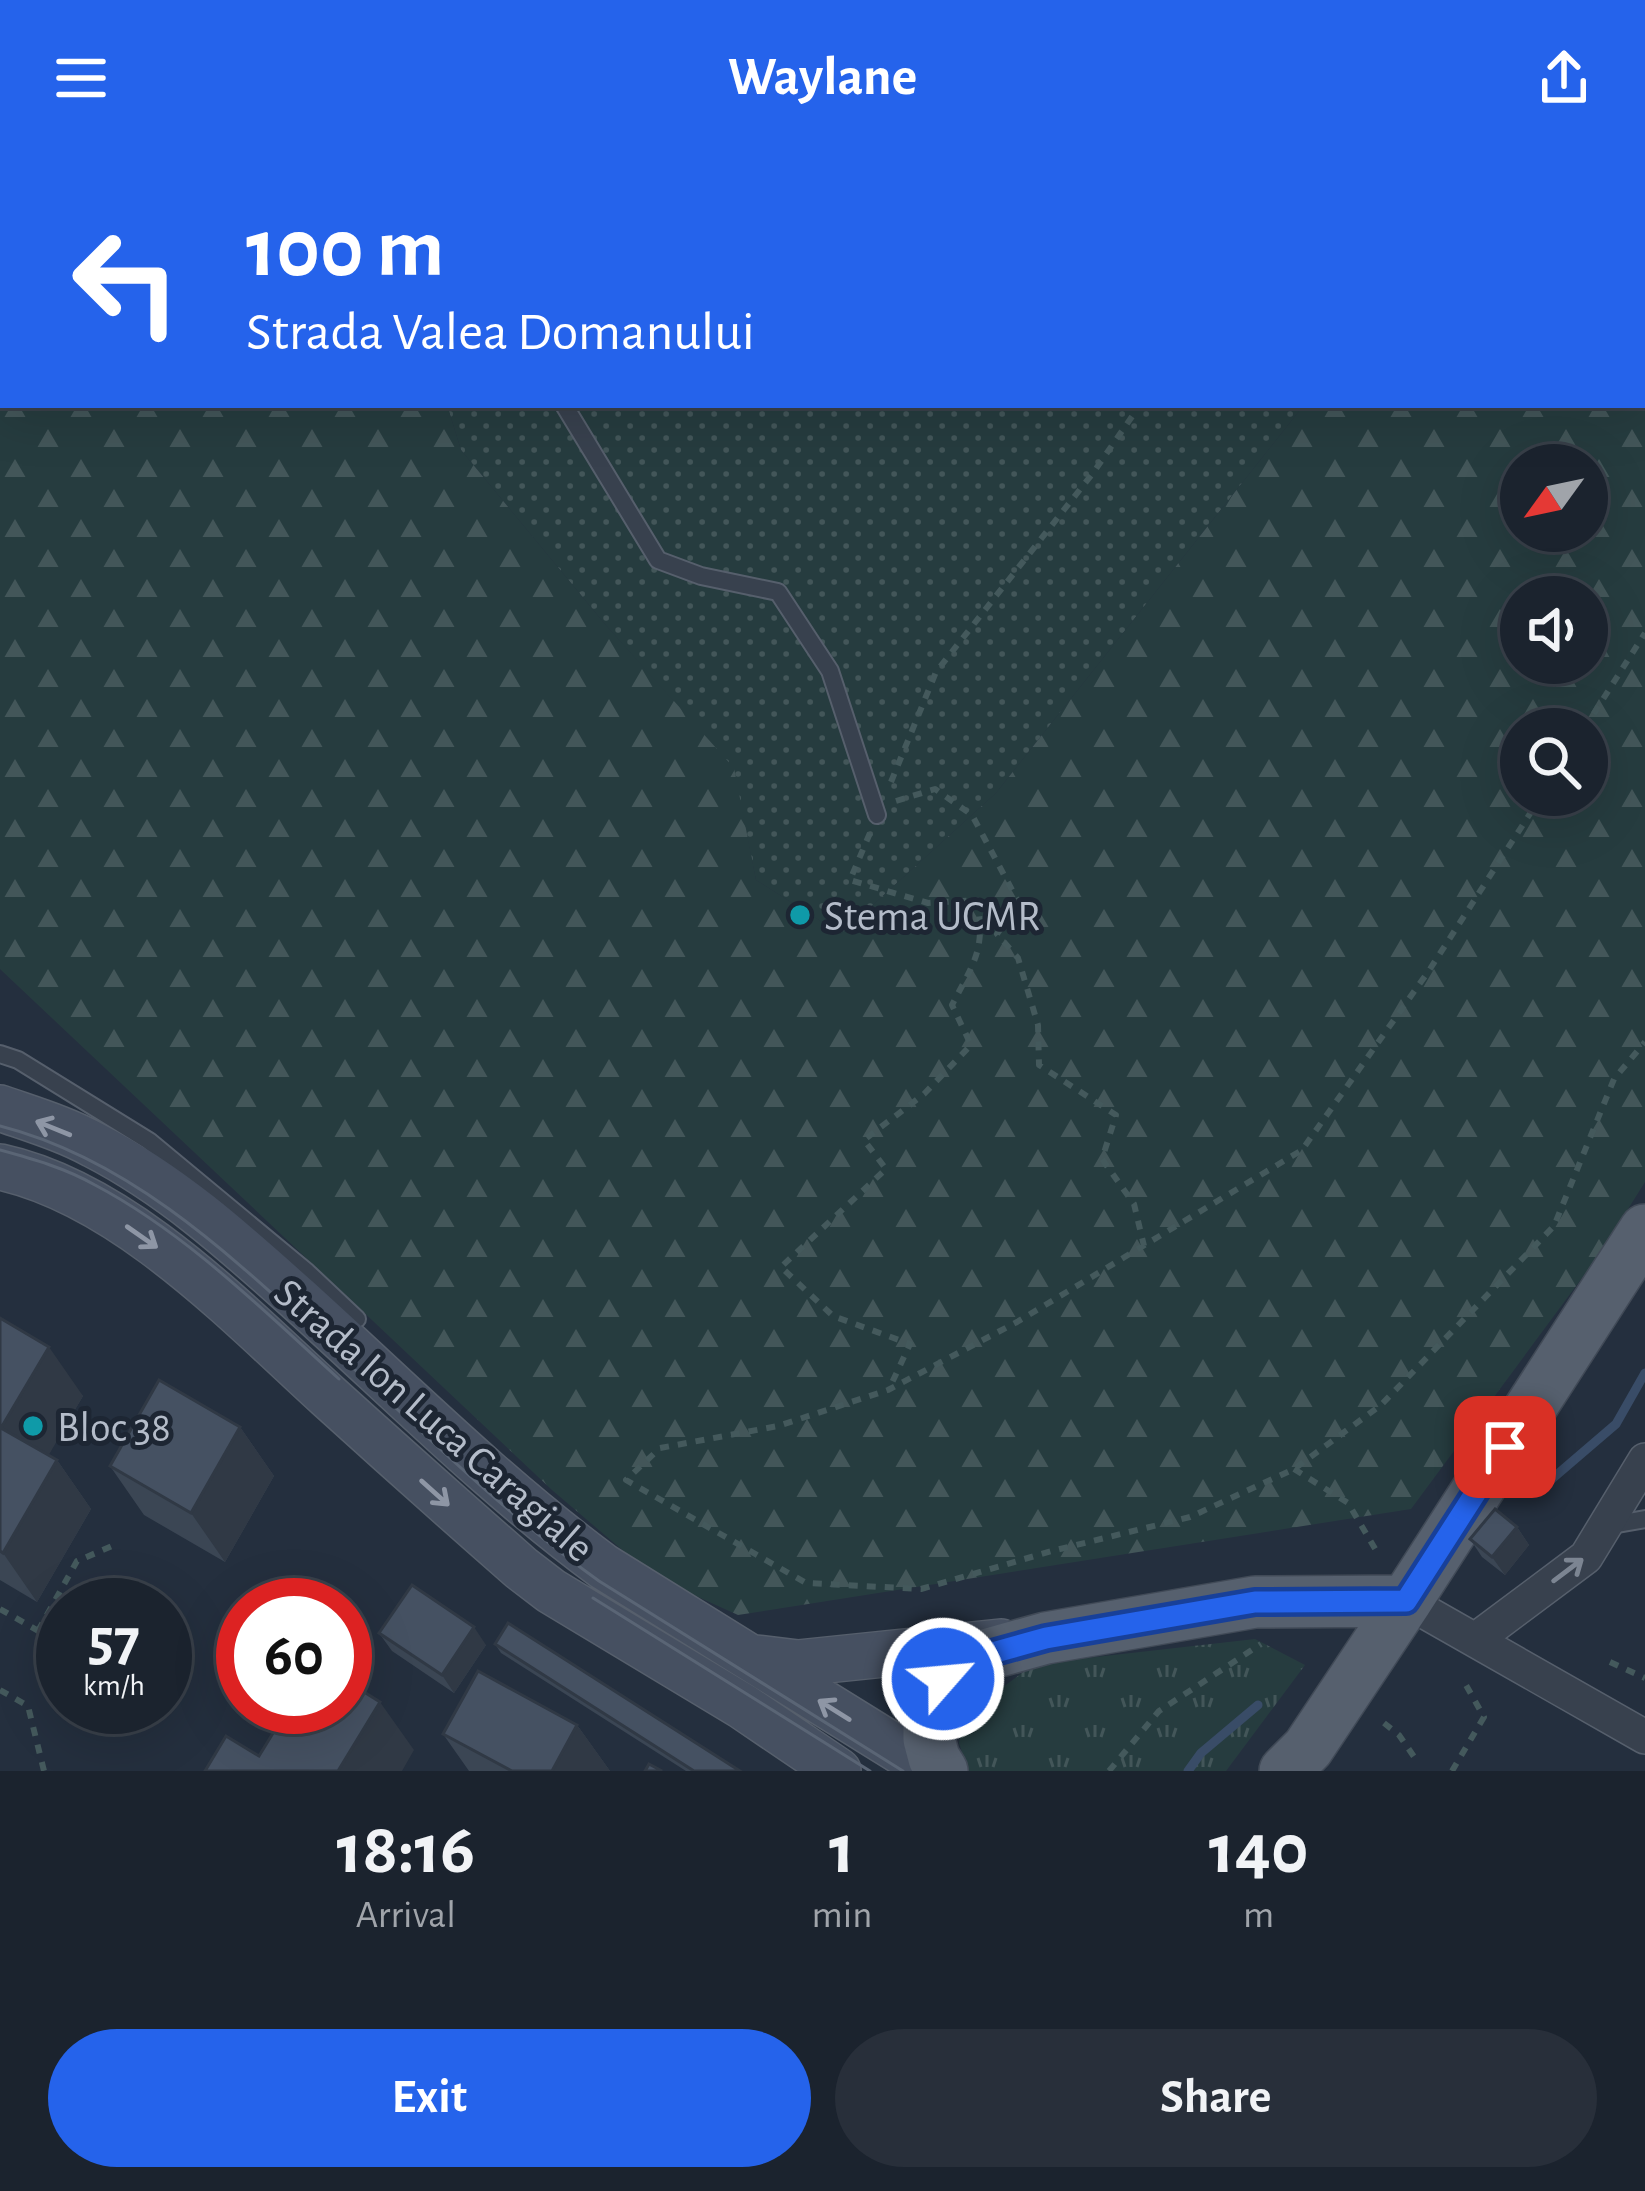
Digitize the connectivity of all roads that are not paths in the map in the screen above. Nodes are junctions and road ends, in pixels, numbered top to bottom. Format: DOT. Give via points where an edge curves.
graph roads {
  1 [pos="566,408"];
  2 [pos="879,810"];
  3 [pos="0,1054"];
  4 [pos="0,1108"];
  5 [pos="4,1172"];
  6 [pos="1645,1230"];
  7 [pos="357,1318"];
  8 [pos="1645,1460"];
  9 [pos="1645,1520"];
  10 [pos="1605,1526"];
  11 [pos="1406,1601"];
  12 [pos="1046,1638"];
  13 [pos="1474,1640"];
  14 [pos="748,1657"];
  15 [pos="1645,1737"];
  16 [pos="1297,1763"];
  17 [pos="838,1771"];
  18 [pos="938,1771"];
  1 -- 2 [label="lane" via="658,560 778,592 830,671"];
  3 -- 7 [label="lane" via="149,1141"];
  14 -- 4 [label="main road, Strada Ion Luca Caragiale, one-way" via="559,1534 189,1204 91,1143"];
  5 -- 17 [label="main road, Strada Ion Luca Caragiale, one-way" via="71,1192 142,1236 551,1592"];
  6 -- 11 [label="main road"];
  8 -- 10 [label="street"];
  9 -- 10 [label="lane"];
  13 -- 10 [label="street, one-way" via="1586,1557"];
  11 -- 12 [label="main road" via="1255,1602"];
  11 -- 13 [label="street"];
  11 -- 16 [label="main road"];
  12 -- 14 [label="main road" via="798,1663"];
  12 -- 18 [label="main road" via="967,1660 943,1679 928,1720"];
  13 -- 15 [label="street"];
  18 -- 14 [label="main road, Strada Ion Luca Caragiale, one-way"];
}
